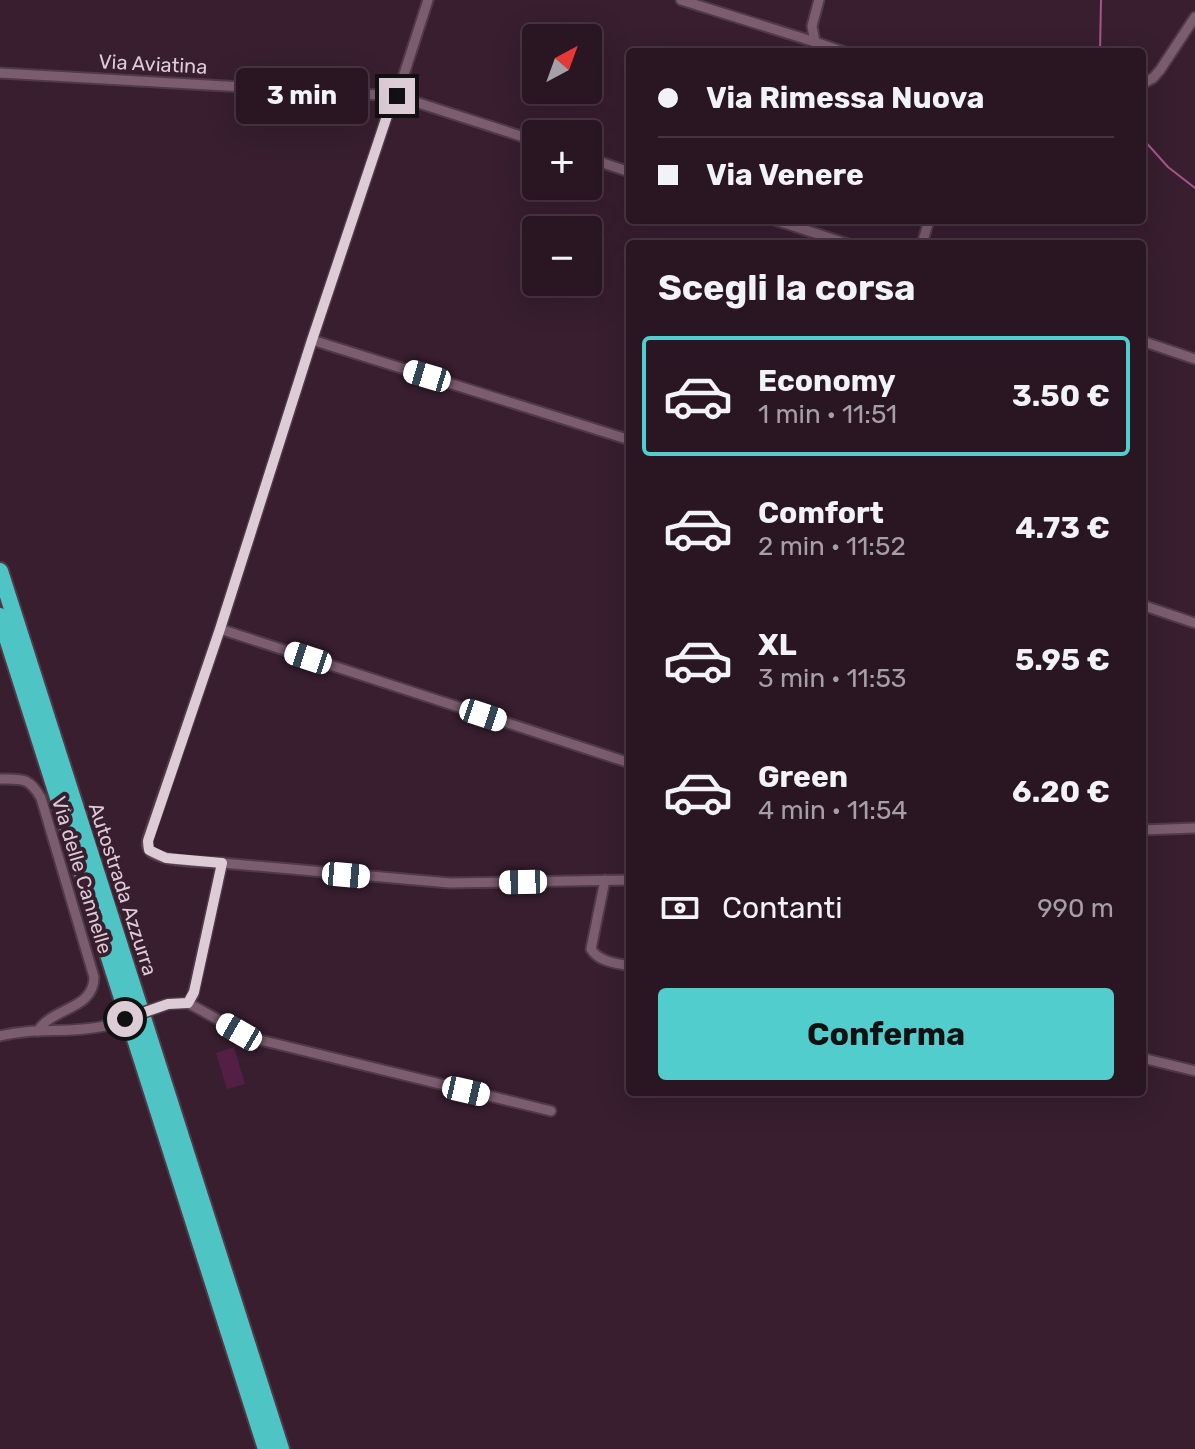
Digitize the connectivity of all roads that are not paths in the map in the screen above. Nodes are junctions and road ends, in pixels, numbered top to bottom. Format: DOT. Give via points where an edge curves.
graph roads {
  1 [pos="428,0"];
  2 [pos="681,0"];
  3 [pos="819,0"];
  4 [pos="1195,17"];
  5 [pos="815,42"];
  6 [pos="832,48"];
  7 [pos="0,73"];
  8 [pos="1146,82"];
  9 [pos="397,96"];
  10 [pos="522,136"];
  11 [pos="602,163"];
  12 [pos="626,171"];
  13 [pos="787,224"];
  14 [pos="836,240"];
  15 [pos="312,340"];
  16 [pos="1146,342"];
  17 [pos="1195,359"];
  18 [pos="626,439"];
  19 [pos="0,571"];
  20 [pos="1146,606"];
  21 [pos="0,616"];
  22 [pos="1195,623"];
  23 [pos="220,629"];
  24 [pos="626,762"];
  25 [pos="0,779"];
  26 [pos="1195,828"];
  27 [pos="1146,830"];
  28 [pos="222,863"];
  29 [pos="605,880"];
  30 [pos="626,880"];
  31 [pos="626,965"];
  32 [pos="188,1003"];
  33 [pos="38,1031"];
  34 [pos="0,1036"];
  35 [pos="1146,1059"];
  36 [pos="1195,1071"];
  37 [pos="551,1111"];
  38 [pos="266,1449"];
  39 [pos="281,1449"];
  1 -- 9 [label="street"];
  2 -- 5 [label="street"];
  3 -- 5 [label="street"];
  4 -- 8 [label="street" via="1160,70"];
  5 -- 6 [label="street"];
  7 -- 9 [label="street, Via Aviatina"];
  9 -- 10 [label="street, Via Aviatina"];
  9 -- 15 [label="street"];
  11 -- 12 [label="street"];
  13 -- 14 [label="street"];
  15 -- 18 [label="street"];
  15 -- 23 [label="street"];
  16 -- 17 [label="street"];
  19 -- 39 [label="highway, Autostrada Azzurra"];
  20 -- 22 [label="street"];
  21 -- 38 [label="highway, Autostrada Azzurra"];
  23 -- 24 [label="street"];
  23 -- 28 [label="street" via="147,845 166,858"];
  25 -- 33 [label="street, Via delle Cannelle" via="26,780 42,800 94,977 86,998"];
  26 -- 27 [label="street"];
  28 -- 29 [label="street" via="443,883"];
  28 -- 32 [label="street"];
  29 -- 30 [label="street"];
  29 -- 31 [label="street" via="591,949 601,959"];
  32 -- 33 [label="street, bridge" via="168,1004 104,1026"];
  32 -- 37 [label="street" via="256,1039"];
  33 -- 34 [label="street"];
  35 -- 36 [label="street"];
}
